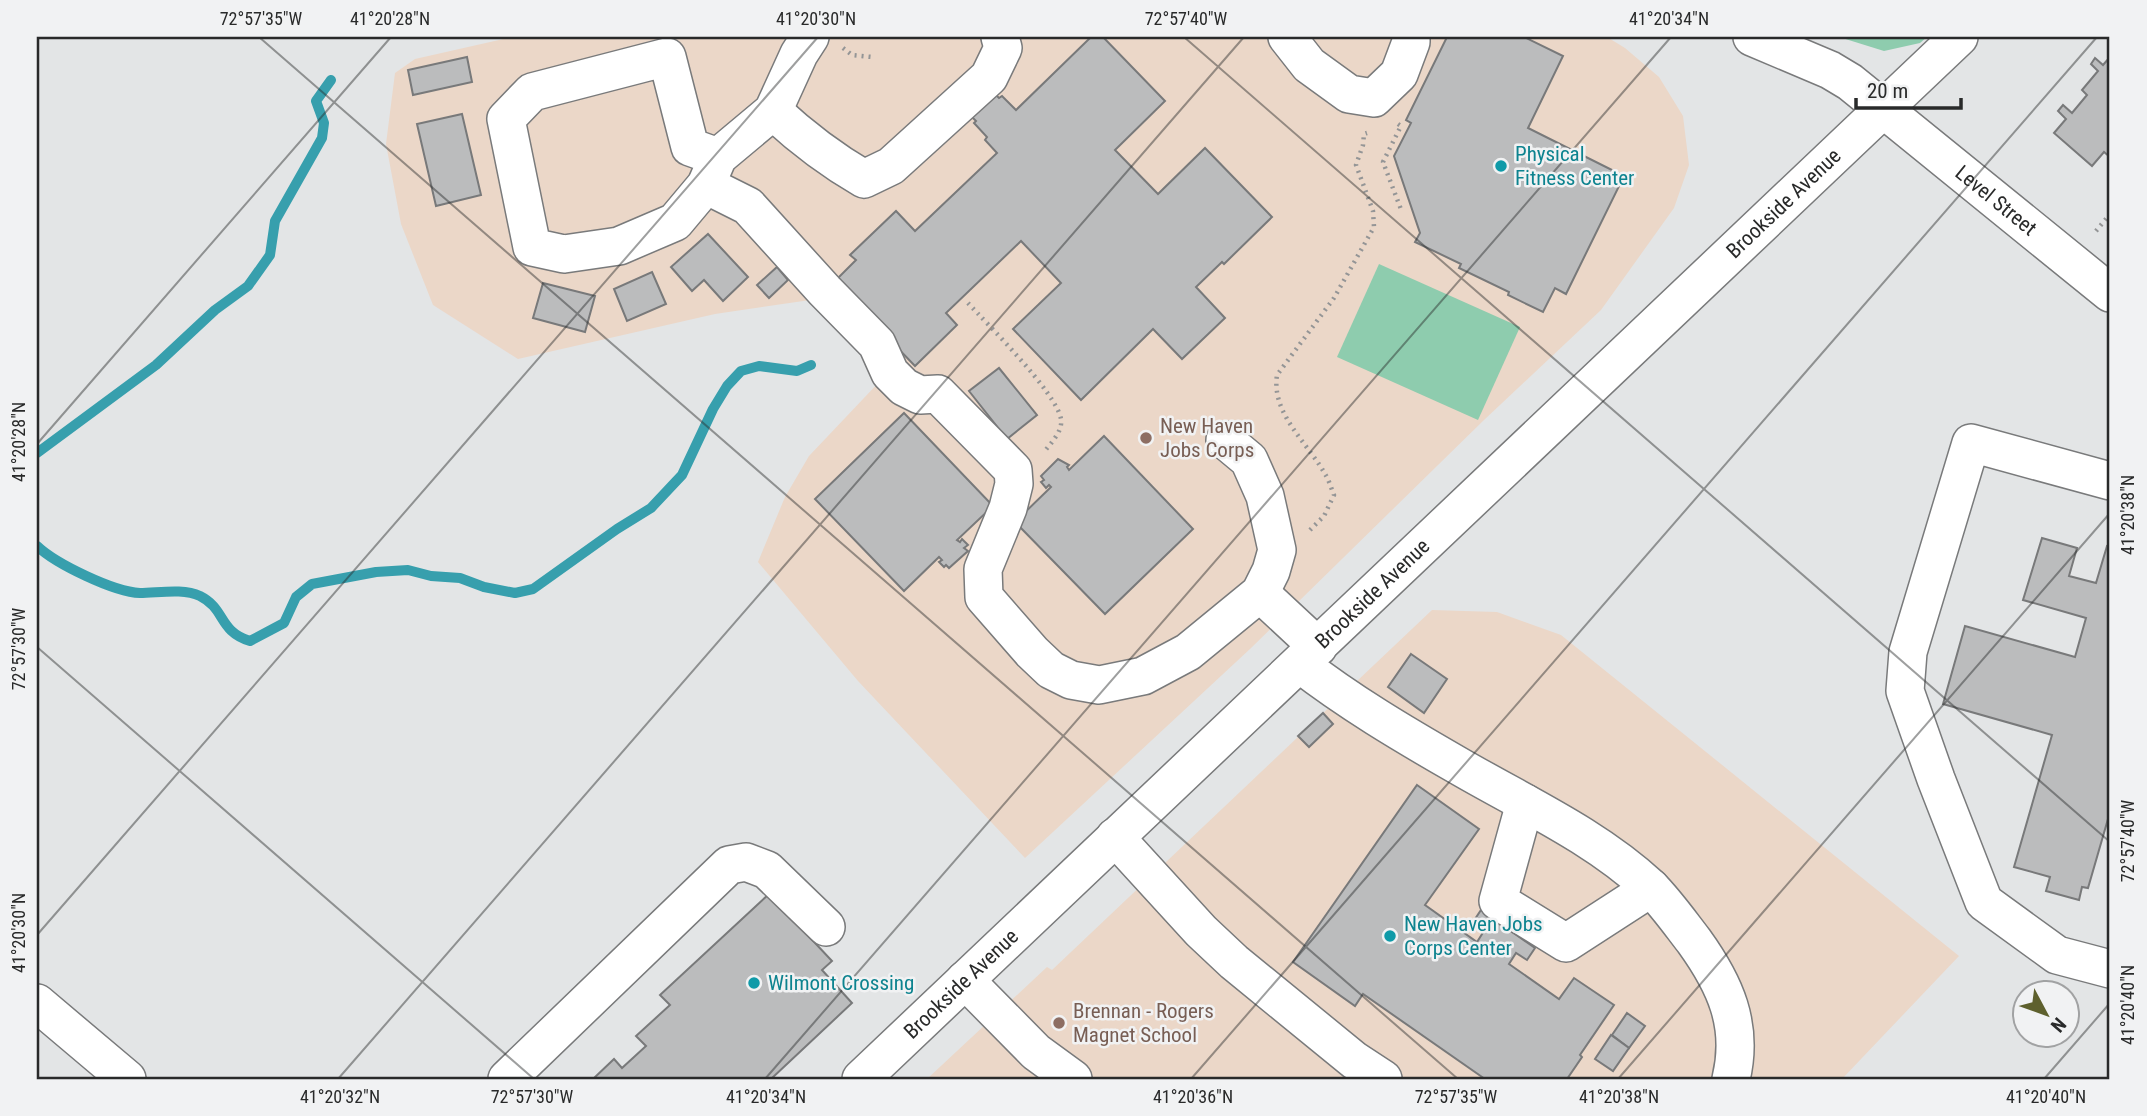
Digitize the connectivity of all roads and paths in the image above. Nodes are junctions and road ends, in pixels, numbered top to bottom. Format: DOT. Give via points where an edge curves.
graph roads {
  1 [pos="1000,37"];
  2 [pos="1287,37"];
  3 [pos="1411,37"];
  4 [pos="1752,37"];
  5 [pos="1959,37"];
  6 [pos="823,40"];
  7 [pos="872,57"];
  8 [pos="1883,107"];
  9 [pos="773,111"];
  10 [pos="1388,125"];
  11 [pos="1373,131"];
  12 [pos="712,171"];
  13 [pos="1402,212"];
  14 [pos="2110,214"];
  15 [pos="2096,231"];
  16 [pos="2110,293"];
  17 [pos="968,303"];
  18 [pos="1225,440"];
  19 [pos="1013,470"];
  20 [pos="2110,481"];
  21 [pos="1277,550"];
  22 [pos="1260,593"];
  23 [pos="1309,656"];
  24 [pos="1525,803"];
  25 [pos="1115,837"];
  26 [pos="1651,888"];
  27 [pos="826,928"];
  28 [pos="2110,970"];
  29 [pos="965,980"];
  30 [pos="37,1003"];
  31 [pos="127,1079"];
  32 [pos="507,1079"];
  33 [pos="861,1079"];
  34 [pos="1073,1079"];
  35 [pos="1383,1079"];
  36 [pos="1731,1079"];
  1 -- 9 [label="street" via="1003,48 989,77 891,166 864,179 835,162"];
  2 -- 3 [label="street" via="1308,65 1349,94 1374,98 1399,74"];
  4 -- 8 [label="street, Level Street" via="1830,70"];
  5 -- 8 [label="street, Brookside Avenue"];
  6 -- 7 [label="path" via="852,55"];
  6 -- 9 [label="street" via="799,54"];
  8 -- 16 [label="street, Level Street"];
  8 -- 23 [label="street, Brookside Avenue"];
  9 -- 12 [label="street"];
  10 -- 13 [label="path" via="1401,126 1383,162"];
  11 -- 21 [label="path" via="1364,134 1356,165 1373,211 1374,227 1334,298 1277,375 1275,390 1334,495 1324,516 1301,539"];
  12 -- 12 [label="street" via="675,222 619,246 564,254 532,247 506,119 532,92 667,57 690,147"];
  12 -- 19 [label="street" via="877,344 890,373 904,387 920,395 938,394"];
  14 -- 15 [label="path"];
  17 -- 19 [label="path" via="1038,380 1061,420 1058,434 1040,457"];
  18 -- 21 [label="street" via="1250,460 1265,496"];
  19 -- 22 [label="street" via="1008,508 984,569 984,597 1032,652 1051,670 1071,680 1099,685 1143,677 1188,652"];
  20 -- 28 [label="street" via="1971,443 1908,652 1905,691 1984,902 2057,955"];
  21 -- 22 [label="street"];
  22 -- 23 [label="street"];
  23 -- 24 [label="street" via="1334,690"];
  23 -- 25 [label="street, Brookside Avenue"];
  24 -- 26 [label="street" via="1590,841"];
  24 -- 26 [label="street" via="1498,901 1566,943"];
  25 -- 29 [label="street, Brookside Avenue"];
  25 -- 35 [label="street" via="1234,962"];
  26 -- 36 [label="street" via="1714,968 1727,997 1736,1052"];
  27 -- 32 [label="street" via="767,870 746,862 729,865"];
  29 -- 33 [label="street, Brookside Avenue"];
  29 -- 34 [label="street" via="1035,1052"];
  30 -- 31 [label="street"];
}
